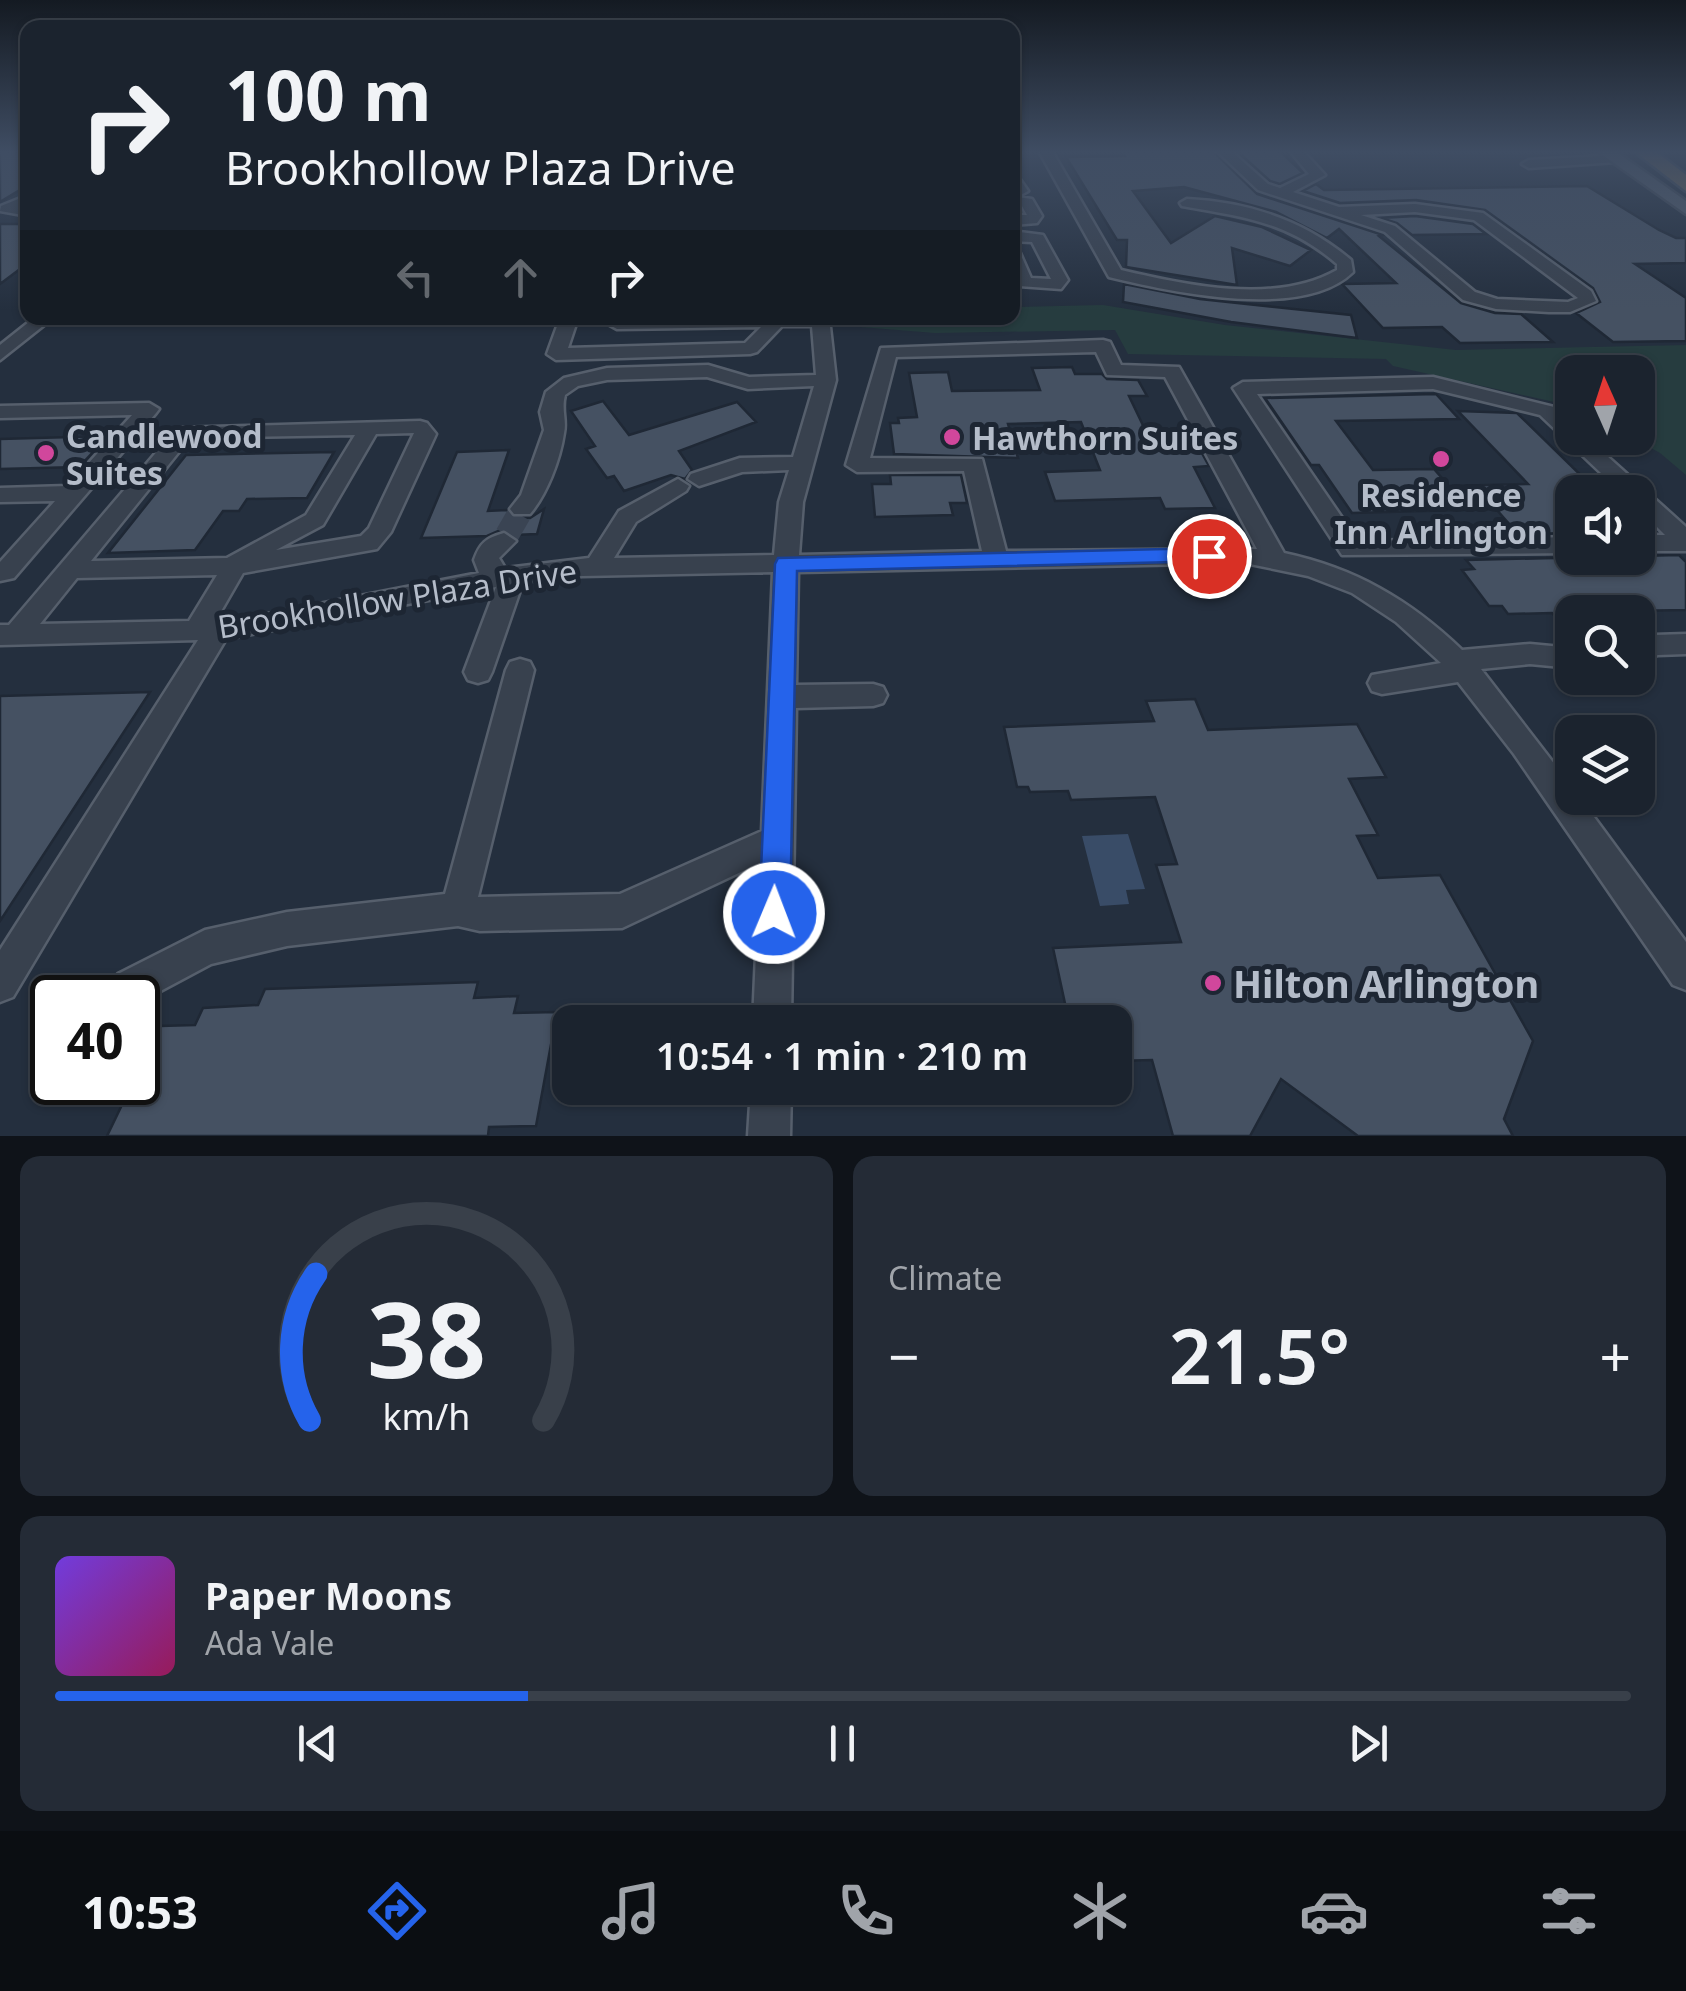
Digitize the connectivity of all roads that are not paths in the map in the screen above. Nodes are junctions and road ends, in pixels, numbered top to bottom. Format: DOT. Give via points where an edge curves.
graph roads {
  1 [pos="1028,204"];
  2 [pos="1074,204"];
  3 [pos="1198,204"];
  4 [pos="1320,204"];
  5 [pos="1342,211"];
  6 [pos="1020,220"];
  7 [pos="1020,237"];
  8 [pos="1020,271"];
  9 [pos="35,325"];
  10 [pos="566,325"];
  11 [pos="617,325"];
  12 [pos="772,325"];
  13 [pos="821,325"];
  14 [pos="609,352"];
  15 [pos="0,354"];
  16 [pos="826,380"];
  17 [pos="0,412"];
  18 [pos="1555,418"];
  19 [pos="370,428"];
  20 [pos="1594,455"];
  21 [pos="801,463"];
  22 [pos="1616,475"];
  23 [pos="74,493"];
  24 [pos="3,499"];
  25 [pos="522,510"];
  26 [pos="1655,512"];
  27 [pos="506,538"];
  28 [pos="1686,542"];
  29 [pos="1655,543"];
  30 [pos="1555,545"];
  31 [pos="1352,549"];
  32 [pos="996,560"];
  33 [pos="1276,560"];
  34 [pos="786,564"];
  35 [pos="234,566"];
  36 [pos="598,567"];
  37 [pos="70,570"];
  38 [pos="0,572"];
  39 [pos="499,574"];
  40 [pos="1341,579"];
  41 [pos="207,630"];
  42 [pos="8,634"];
  43 [pos="1686,644"];
  44 [pos="1655,645"];
  45 [pos="1555,656"];
  46 [pos="1461,666"];
  47 [pos="520,670"];
  48 [pos="478,672"];
  49 [pos="1382,683"];
  50 [pos="874,695"];
  51 [pos="784,697"];
  52 [pos="776,840"];
  53 [pos="458,909"];
  54 [pos="1686,972"];
  55 [pos="154,975"];
  56 [pos="0,984"];
  57 [pos="772,1005"];
  58 [pos="770,1105"];
  59 [pos="770,1136"];
  1 -- 6 [label="street" via="1035,216"];
  2 -- 3 [label="street" via="1110,270 1189,286 1274,292 1322,285 1344,272 1345,263 1318,238"];
  4 -- 5 [label="street"];
  5 -- 5 [label="street" via="1390,229 1469,296 1560,308 1586,298 1478,216 1415,208"];
  7 -- 8 [label="street" via="1038,238 1060,280 1055,286 1025,282"];
  9 -- 15 [label="street"];
  10 -- 14 [label="street" via="556,354"];
  11 -- 14 [label="street"];
  12 -- 14 [label="street" via="750,348"];
  13 -- 16 [label="street"];
  16 -- 21 [label="street"];
  16 -- 25 [label="street" via="748,383 708,371 608,374 571,382 556,392 550,412 555,430"];
  17 -- 23 [label="street" via="149,409"];
  18 -- 31 [label="street" via="1433,383 1243,388"];
  19 -- 35 [label="street" via="315,520"];
  19 -- 35 [label="street" via="420,427 425,434 379,532 368,543"];
  19 -- 37 [label="street" via="184,432"];
  20 -- 22 [label="street"];
  21 -- 34 [label="street" via="790,502"];
  21 -- 36 [label="street" via="740,465 637,508 612,530"];
  23 -- 24 [label="street"];
  23 -- 38 [label="street"];
  26 -- 28 [label="street"];
  27 -- 39 [label="street"];
  28 -- 29 [label="street"];
  30 -- 31 [label="street"];
  31 -- 40 [label="street"];
  32 -- 33 [label="street, Brookhollow Plaza Drive"];
  32 -- 33 [label="street" via="974,464 858,464 888,352 1104,346 1114,371 1172,371"];
  32 -- 34 [label="street, Brookhollow Plaza Drive"];
  33 -- 40 [label="street, Brookhollow Plaza Drive"];
  34 -- 36 [label="street, Brookhollow Plaza Drive"];
  34 -- 51 [label="street"];
  35 -- 37 [label="street"];
  35 -- 41 [label="street"];
  36 -- 39 [label="street, Brookhollow Plaza Drive"];
  37 -- 42 [label="street"];
  39 -- 41 [label="street, Brookhollow Plaza Drive" via="241,629"];
  39 -- 48 [label="street"];
  40 -- 46 [label="street, Brookhollow Plaza Drive" via="1418,625"];
  41 -- 42 [label="street, Brookhollow Plaza Drive"];
  41 -- 56 [label="street"];
  43 -- 44 [label="street"];
  45 -- 46 [label="street"];
  46 -- 49 [label="street"];
  46 -- 54 [label="street, Brookhollow Plaza Drive" via="1512,725"];
  47 -- 53 [label="street"];
  50 -- 51 [label="street"];
  51 -- 52 [label="street"];
  52 -- 53 [label="street" via="622,911"];
  52 -- 57 [label="street"];
  53 -- 55 [label="street" via="288,929 205,948"];
  58 -- 59 [label="street"];
}
